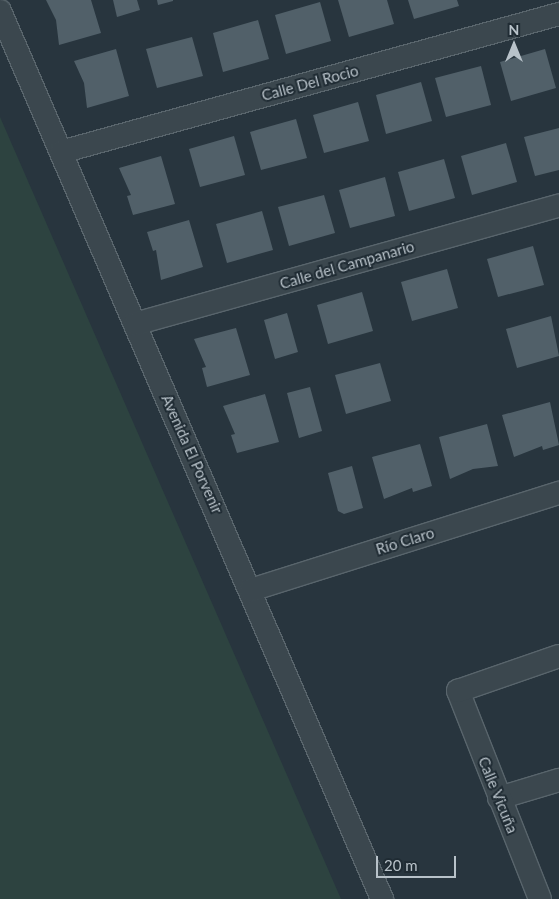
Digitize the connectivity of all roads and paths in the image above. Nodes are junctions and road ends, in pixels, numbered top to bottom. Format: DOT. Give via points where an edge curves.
graph roads {
  1 [pos="0,11"];
  2 [pos="559,14"];
  3 [pos="61,152"];
  4 [pos="559,206"];
  5 [pos="136,324"];
  6 [pos="559,493"];
  7 [pos="251,590"];
  8 [pos="559,656"];
  9 [pos="559,780"];
  10 [pos="499,798"];
  11 [pos="382,899"];
  12 [pos="540,899"];
  1 -- 3 [label="street, Avenida El Porvenir"];
  2 -- 3 [label="street, Calle Del Rocio"];
  3 -- 5 [label="street, Avenida El Porvenir"];
  4 -- 5 [label="street, Calle del Campanario"];
  5 -- 7 [label="street, Avenida El Porvenir"];
  6 -- 7 [label="street, Río Claro"];
  7 -- 11 [label="street, Avenida El Porvenir"];
  8 -- 10 [label="street, Calle Vicuña" via="458,691"];
  9 -- 10 [label="street"];
  10 -- 12 [label="street, Calle Vicuña"];
}
